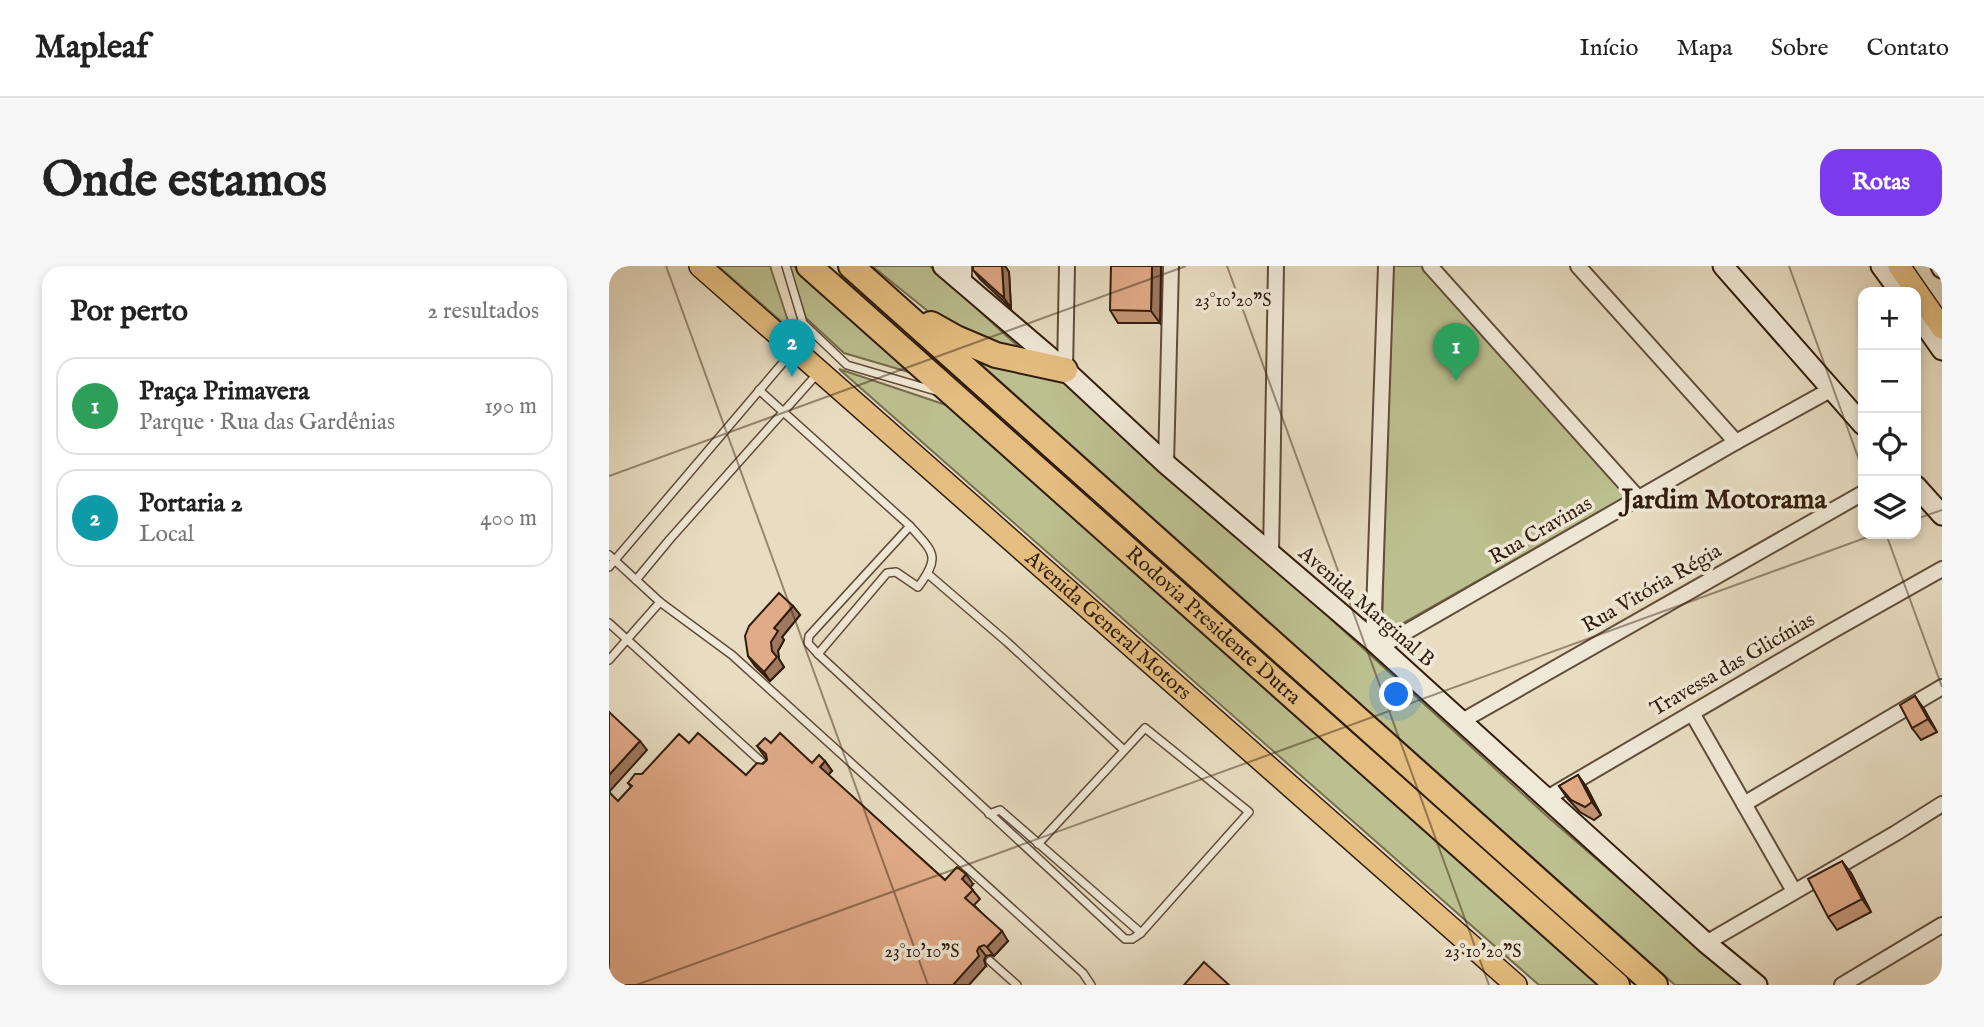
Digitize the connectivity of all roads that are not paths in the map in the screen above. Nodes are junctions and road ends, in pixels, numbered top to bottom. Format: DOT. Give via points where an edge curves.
graph roads {
  1 [pos="700,266"];
  2 [pos="786,266"];
  3 [pos="809,266"];
  4 [pos="851,266"];
  5 [pos="943,266"];
  6 [pos="1067,266"];
  7 [pos="1171,266"];
  8 [pos="1276,266"];
  9 [pos="1386,266"];
  10 [pos="1430,266"];
  11 [pos="1578,266"];
  12 [pos="1723,266"];
  13 [pos="1881,266"];
  14 [pos="1899,266"];
  15 [pos="1915,266"];
  16 [pos="964,275"];
  17 [pos="1896,287"];
  18 [pos="890,301"];
  19 [pos="1942,304"];
  20 [pos="1921,320"];
  21 [pos="1942,328"];
  22 [pos="795,348"];
  23 [pos="1942,350"];
  24 [pos="820,370"];
  25 [pos="1065,370"];
  26 [pos="1832,388"];
  27 [pos="759,390"];
  28 [pos="958,399"];
  29 [pos="783,412"];
  30 [pos="1858,419"];
  31 [pos="1735,442"];
  32 [pos="1166,464"];
  33 [pos="1921,492"];
  34 [pos="1858,496"];
  35 [pos="1639,499"];
  36 [pos="1942,515"];
  37 [pos="910,526"];
  38 [pos="1271,554"];
  39 [pos="612,558"];
  40 [pos="609,568"];
  41 [pos="1942,569"];
  42 [pos="928,574"];
  43 [pos="636,580"];
  44 [pos="660,601"];
  45 [pos="609,624"];
  46 [pos="627,639"];
  47 [pos="1376,644"];
  48 [pos="818,654"];
  49 [pos="609,660"];
  50 [pos="1942,687"];
  51 [pos="1692,713"];
  52 [pos="1462,721"];
  53 [pos="1124,751"];
  54 [pos="768,768"];
  55 [pos="1547,799"];
  56 [pos="1744,804"];
  57 [pos="1942,804"];
  58 [pos="989,814"];
  59 [pos="1038,844"];
  60 [pos="1794,891"];
  61 [pos="1942,925"];
  62 [pos="1141,933"];
  63 [pos="1706,943"];
  64 [pos="990,961"];
  65 [pos="1017,985"];
  66 [pos="1091,985"];
  67 [pos="1516,985"];
  68 [pos="1617,985"];
  69 [pos="1655,985"];
  70 [pos="1757,985"];
  71 [pos="1842,985"];
  1 -- 22 [label="main road, Avenida General Motors"];
  2 -- 28 [label="lane" via="803,323 847,365"];
  3 -- 28 [label="highway, Rodovia Presidente Dutra"];
  4 -- 18 [label="highway, Rodovia Presidente Dutra"];
  5 -- 16 [label="street, Avenida Marginal B"];
  6 -- 25 [label="street"];
  7 -- 32 [label="street"];
  8 -- 38 [label="street"];
  9 -- 47 [label="street"];
  10 -- 35 [label="street"];
  11 -- 31 [label="street"];
  12 -- 26 [label="street"];
  13 -- 17 [label="street"];
  14 -- 21 [label="main road"];
  15 -- 19 [label="main road"];
  16 -- 25 [label="street, Avenida Marginal B"];
  18 -- 25 [label="highway" via="996,355"];
  18 -- 69 [label="highway, Rodovia Presidente Dutra"];
  20 -- 23 [label="street"];
  22 -- 24 [label="main road, Avenida General Motors"];
  22 -- 27 [label="lane"];
  24 -- 29 [label="lane"];
  24 -- 67 [label="main road, Avenida General Motors"];
  25 -- 32 [label="street, Avenida Marginal B"];
  26 -- 30 [label="street"];
  26 -- 31 [label="street, Rua Cravinas"];
  27 -- 29 [label="lane"];
  27 -- 39 [label="lane"];
  28 -- 68 [label="highway, Rodovia Presidente Dutra"];
  29 -- 37 [label="lane"];
  29 -- 43 [label="lane"];
  31 -- 35 [label="street, Rua Cravinas"];
  32 -- 38 [label="street, Avenida Marginal B"];
  33 -- 36 [label="street"];
  34 -- 52 [label="street, Rua Vitória Régia"];
  35 -- 47 [label="street, Rua Cravinas"];
  37 -- 42 [label="lane" via="932,554"];
  37 -- 48 [label="lane" via="809,636 808,643"];
  38 -- 47 [label="street, Avenida Marginal B"];
  39 -- 40 [label="lane"];
  39 -- 43 [label="lane"];
  41 -- 51 [label="street, Travessa das Glicínias"];
  42 -- 48 [label="lane" via="918,587 896,572 887,573"];
  42 -- 53 [label="lane"];
  43 -- 44 [label="lane"];
  44 -- 46 [label="lane"];
  44 -- 66 [label="lane" via="732,655"];
  45 -- 46 [label="lane"];
  46 -- 49 [label="lane"];
  46 -- 54 [label="lane"];
  47 -- 52 [label="street, Avenida Marginal B"];
  48 -- 58 [label="lane"];
  50 -- 56 [label="street"];
  51 -- 55 [label="street, Travessa das Glicínias"];
  51 -- 56 [label="street"];
  52 -- 55 [label="street, Avenida Marginal B"];
  53 -- 59 [label="lane"];
  53 -- 62 [label="lane" via="1145,728 1249,812"];
  55 -- 63 [label="street, Avenida Marginal B"];
  56 -- 60 [label="street"];
  57 -- 60 [label="street"];
  58 -- 59 [label="lane" via="1000,810"];
  58 -- 62 [label="lane" via="1125,939"];
  59 -- 62 [label="lane"];
  60 -- 63 [label="street"];
  61 -- 71 [label="street"];
  63 -- 70 [label="street, Avenida Marginal B"];
  64 -- 65 [label="lane"];
}
